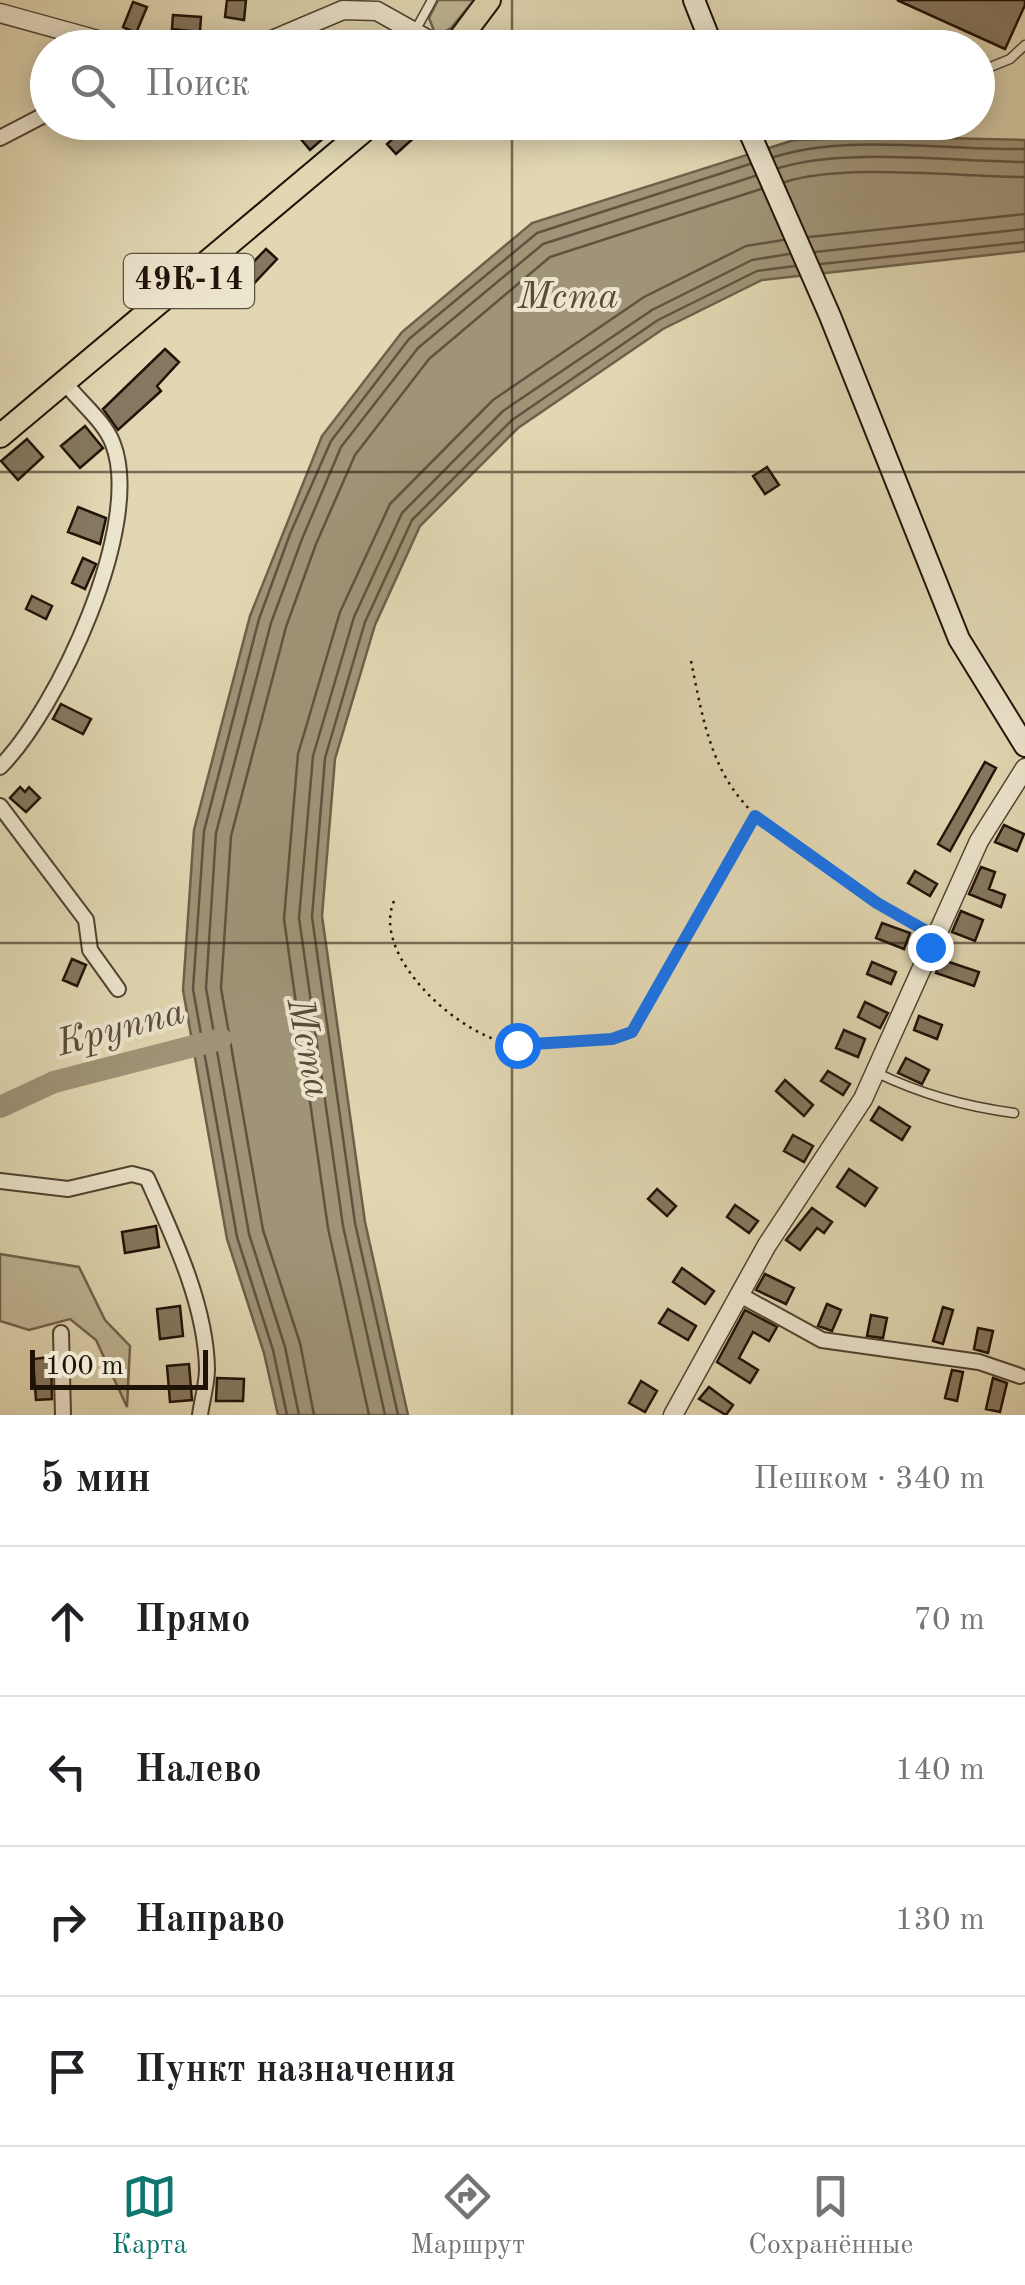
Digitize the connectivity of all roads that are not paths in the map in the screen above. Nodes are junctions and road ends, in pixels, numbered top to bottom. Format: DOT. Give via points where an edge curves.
graph roads {
  1 [pos="432,0"];
  2 [pos="488,0"];
  3 [pos="694,0"];
  4 [pos="375,6"];
  5 [pos="0,13"];
  6 [pos="62,30"];
  7 [pos="296,30"];
  8 [pos="411,30"];
  9 [pos="415,30"];
  10 [pos="466,30"];
  11 [pos="706,30"];
  12 [pos="1025,45"];
  13 [pos="995,65"];
  14 [pos="30,122"];
  15 [pos="0,138"];
  16 [pos="353,140"];
  17 [pos="753,140"];
  18 [pos="66,384"];
  19 [pos="0,436"];
  20 [pos="1025,746"];
  21 [pos="0,767"];
  22 [pos="1025,768"];
  23 [pos="0,806"];
  24 [pos="118,989"];
  25 [pos="875,1072"];
  26 [pos="1014,1113"];
  27 [pos="0,1181"];
  28 [pos="740,1294"];
  29 [pos="62,1333"];
  30 [pos="1020,1376"];
  31 [pos="63,1415"];
  32 [pos="200,1415"];
  33 [pos="673,1415"];
  1 -- 9 [label="lane"];
  2 -- 10 [label="main road"];
  3 -- 11 [label="main road"];
  4 -- 7 [label="street" via="343,10"];
  4 -- 8 [label="street"];
  5 -- 6 [label="street"];
  12 -- 13 [label="lane"];
  14 -- 15 [label="street"];
  16 -- 18 [label="main road, 49К-14"];
  17 -- 20 [label="main road" via="959,639"];
  18 -- 19 [label="main road, 49К-14"];
  18 -- 21 [label="street" via="114,445 120,522 72,656"];
  22 -- 25 [label="street" via="979,841"];
  23 -- 24 [label="street" via="86,920 90,950"];
  25 -- 26 [label="lane" via="916,1092"];
  25 -- 28 [label="street"];
  27 -- 32 [label="street" via="68,1189 132,1174 147,1178 204,1340"];
  28 -- 30 [label="street" via="822,1340 964,1359"];
  28 -- 33 [label="street"];
  29 -- 31 [label="street"];
}
